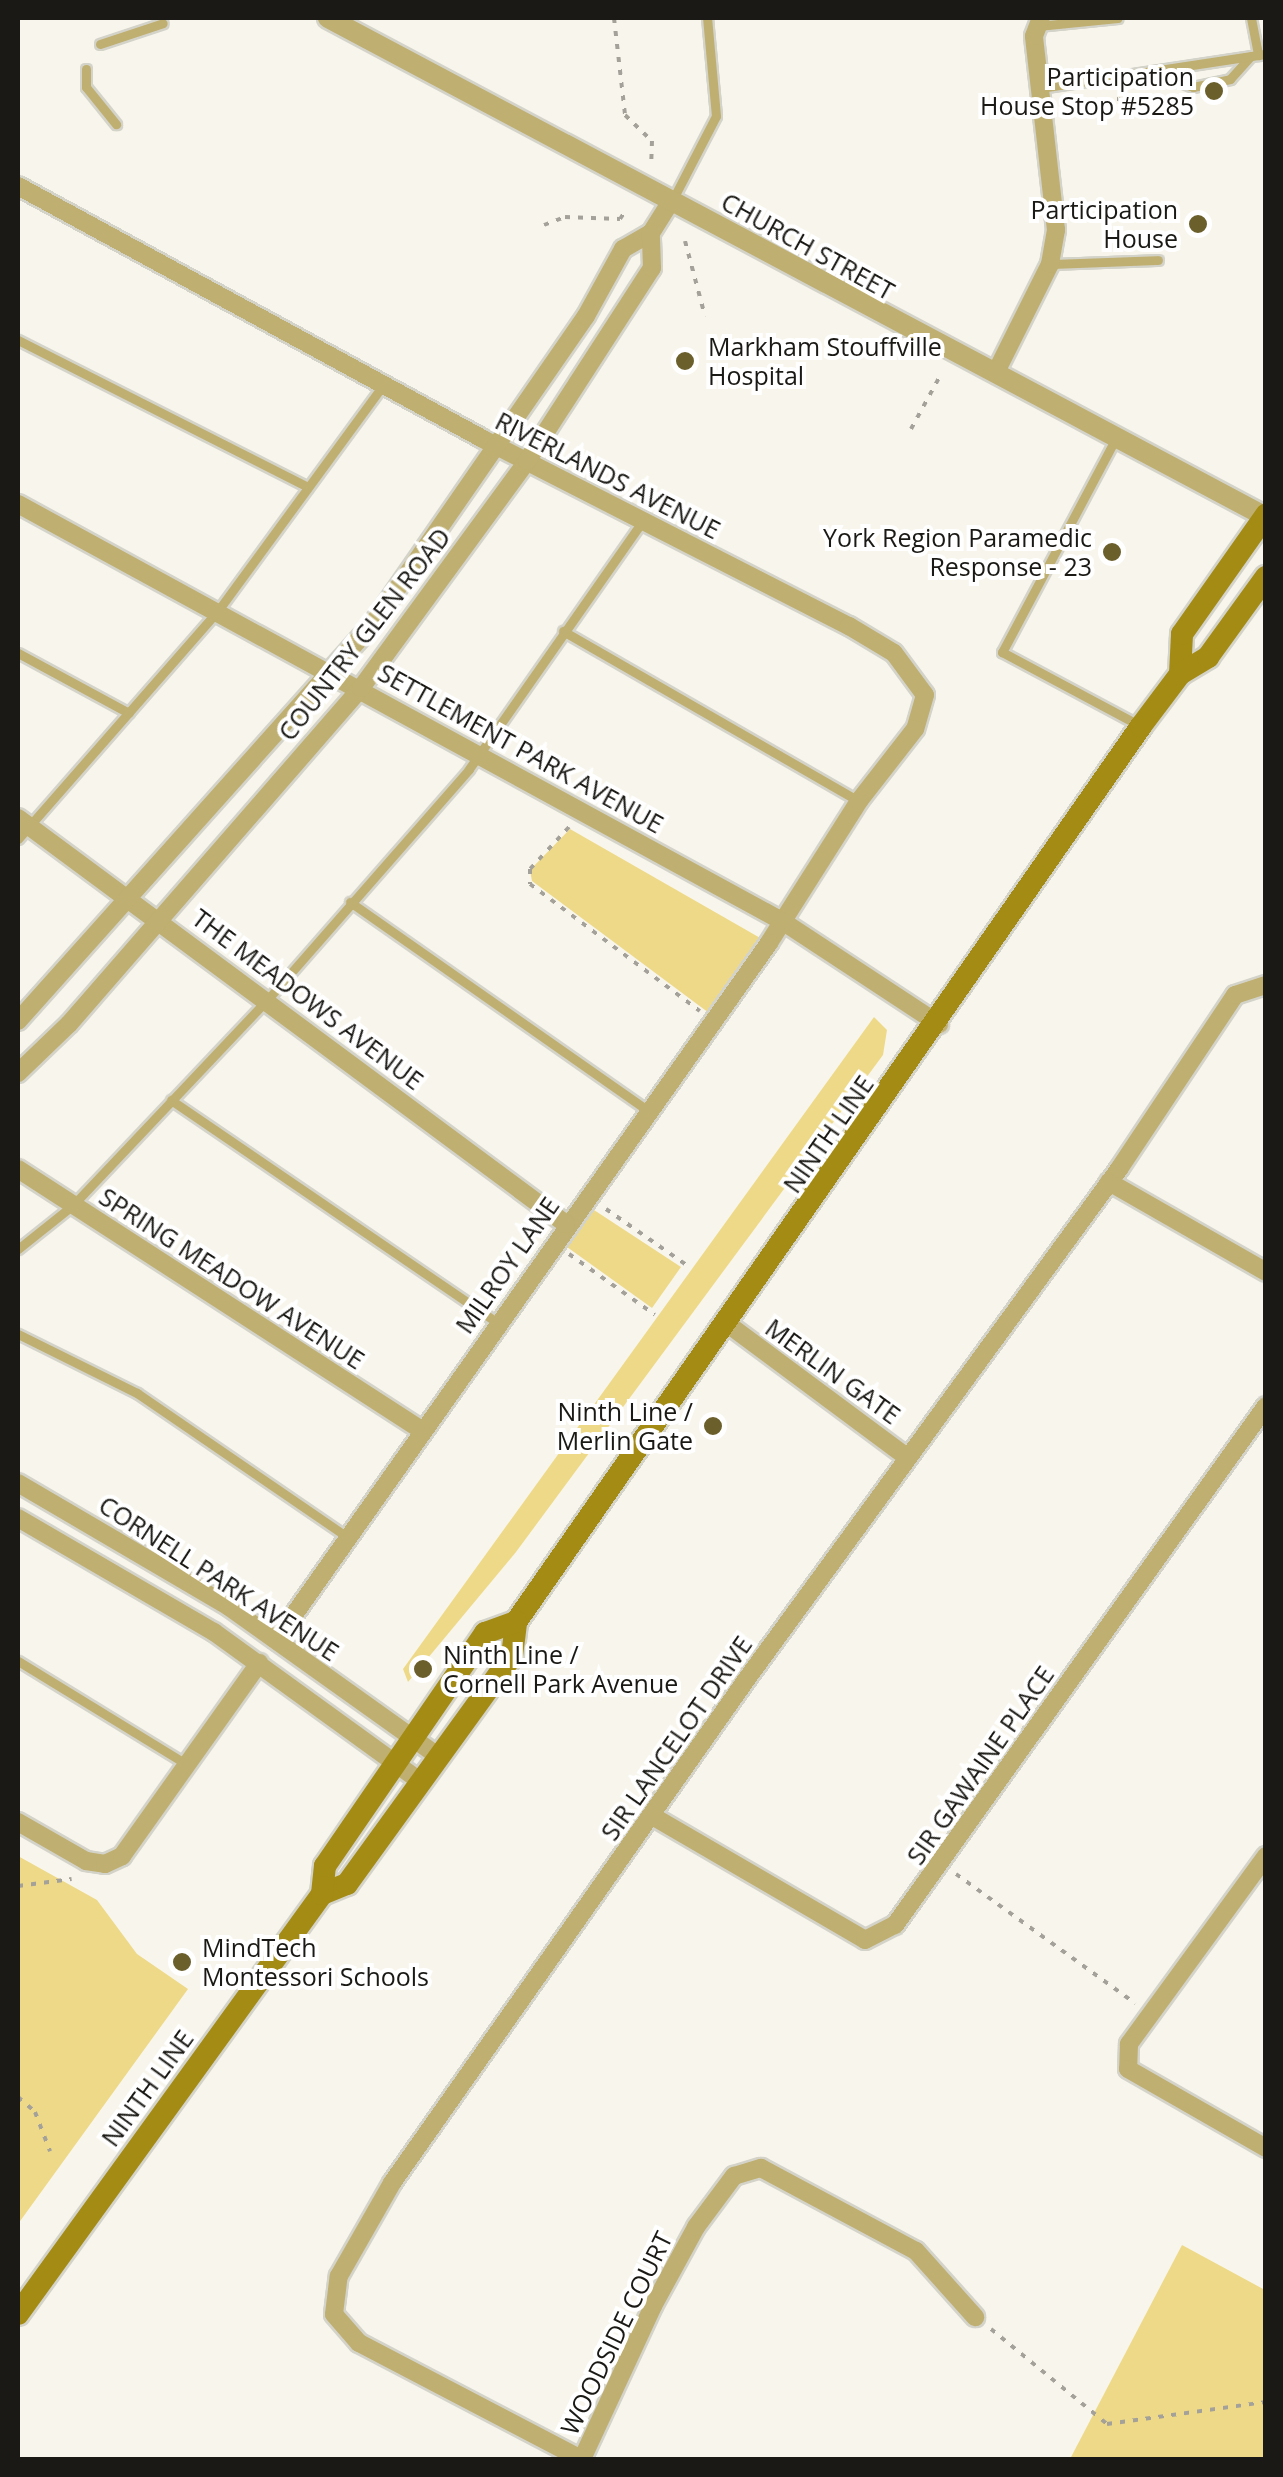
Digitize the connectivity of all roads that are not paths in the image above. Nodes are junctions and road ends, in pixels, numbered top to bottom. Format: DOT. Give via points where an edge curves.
graph roads {
  1 [pos="328,18"];
  2 [pos="706,18"];
  3 [pos="1118,18"];
  4 [pos="1251,18"];
  5 [pos="1039,22"];
  6 [pos="163,23"];
  7 [pos="100,44"];
  8 [pos="1258,55"];
  9 [pos="86,70"];
  10 [pos="1154,71"];
  11 [pos="1040,88"];
  12 [pos="116,124"];
  13 [pos="18,186"];
  14 [pos="672,200"];
  15 [pos="651,233"];
  16 [pos="1158,260"];
  17 [pos="1050,264"];
  18 [pos="18,340"];
  19 [pos="996,372"];
  20 [pos="383,385"];
  21 [pos="1117,435"];
  22 [pos="498,446"];
  23 [pos="528,460"];
  24 [pos="308,487"];
  25 [pos="18,504"];
  26 [pos="1265,516"];
  27 [pos="642,522"];
  28 [pos="1266,577"];
  29 [pos="217,612"];
  30 [pos="563,631"];
  31 [pos="18,654"];
  32 [pos="330,672"];
  33 [pos="1180,674"];
  34 [pos="361,688"];
  35 [pos="130,712"];
  36 [pos="1141,726"];
  37 [pos="478,751"];
  38 [pos="859,801"];
  39 [pos="22,828"];
  40 [pos="131,900"];
  41 [pos="350,902"];
  42 [pos="160,919"];
  43 [pos="782,921"];
  44 [pos="1266,985"];
  45 [pos="268,1000"];
  46 [pos="18,1021"];
  47 [pos="939,1024"];
  48 [pos="18,1074"];
  49 [pos="171,1100"];
  50 [pos="647,1110"];
  51 [pos="18,1168"];
  52 [pos="1109,1182"];
  53 [pos="73,1205"];
  54 [pos="566,1224"];
  55 [pos="18,1250"];
  56 [pos="1266,1272"];
  57 [pos="498,1324"];
  58 [pos="729,1325"];
  59 [pos="18,1334"];
  60 [pos="1266,1406"];
  61 [pos="420,1429"];
  62 [pos="907,1457"];
  63 [pos="18,1484"];
  64 [pos="18,1518"];
  65 [pos="347,1537"];
  66 [pos="516,1622"];
  67 [pos="276,1640"];
  68 [pos="18,1662"];
  69 [pos="259,1663"];
  70 [pos="412,1737"];
  71 [pos="438,1756"];
  72 [pos="394,1762"];
  73 [pos="191,1767"];
  74 [pos="420,1781"];
  75 [pos="654,1817"];
  76 [pos="18,1822"];
  77 [pos="1266,1856"];
  78 [pos="322,1894"];
  79 [pos="1266,2148"];
  80 [pos="18,2314"];
  81 [pos="975,2317"];
  82 [pos="582,2459"];
  1 -- 14 [label="street, CHURCH STREET"];
  2 -- 14 [label="lane" via="716,116"];
  3 -- 5 [label="lane"];
  4 -- 8 [label="lane"];
  5 -- 11 [label="street"];
  6 -- 7 [label="lane"];
  8 -- 10 [label="lane"];
  8 -- 10 [label="lane" via="1230,79 1193,87"];
  9 -- 12 [label="lane" via="86,88"];
  10 -- 11 [label="lane"];
  11 -- 17 [label="street" via="1055,190"];
  13 -- 20 [label="street, RIVERLANDS AVENUE"];
  14 -- 15 [label="street, COUNTRY GLEN ROAD"];
  14 -- 19 [label="street, CHURCH STREET"];
  15 -- 22 [label="street, COUNTRY GLEN ROAD" via="623,250"];
  15 -- 23 [label="street, COUNTRY GLEN ROAD" via="652,268"];
  16 -- 17 [label="lane"];
  17 -- 19 [label="street"];
  18 -- 24 [label="lane"];
  19 -- 21 [label="street, CHURCH STREET"];
  20 -- 22 [label="street, RIVERLANDS AVENUE"];
  20 -- 24 [label="lane"];
  21 -- 26 [label="street, CHURCH STREET"];
  21 -- 36 [label="lane" via="1002,652"];
  22 -- 23 [label="street, RIVERLANDS AVENUE"];
  22 -- 32 [label="street, COUNTRY GLEN ROAD" via="372,625"];
  23 -- 27 [label="street, RIVERLANDS AVENUE"];
  23 -- 34 [label="street, COUNTRY GLEN ROAD"];
  24 -- 29 [label="lane"];
  25 -- 29 [label="street, SETTLEMENT PARK AVENUE"];
  26 -- 33 [label="main road, NINTH LINE" via="1182,634"];
  27 -- 30 [label="lane"];
  27 -- 38 [label="street, RIVERLANDS AVENUE" via="849,626 911,671 925,695 915,729"];
  28 -- 33 [label="main road, NINTH LINE" via="1208,657"];
  29 -- 32 [label="street, SETTLEMENT PARK AVENUE"];
  29 -- 35 [label="lane"];
  30 -- 37 [label="lane"];
  30 -- 38 [label="lane"];
  31 -- 35 [label="lane"];
  32 -- 34 [label="street, SETTLEMENT PARK AVENUE"];
  32 -- 40 [label="street, COUNTRY GLEN ROAD"];
  33 -- 36 [label="main road, NINTH LINE"];
  34 -- 37 [label="street, SETTLEMENT PARK AVENUE"];
  34 -- 42 [label="street, COUNTRY GLEN ROAD"];
  35 -- 39 [label="lane"];
  36 -- 47 [label="main road, NINTH LINE"];
  37 -- 41 [label="lane"];
  37 -- 43 [label="street, SETTLEMENT PARK AVENUE"];
  38 -- 43 [label="street, RIVERLANDS AVENUE"];
  39 -- 40 [label="street, THE MEADOWS AVENUE"];
  40 -- 42 [label="street, THE MEADOWS AVENUE"];
  40 -- 46 [label="street, COUNTRY GLEN ROAD"];
  41 -- 45 [label="lane"];
  41 -- 50 [label="lane"];
  42 -- 45 [label="street, THE MEADOWS AVENUE"];
  42 -- 48 [label="street, COUNTRY GLEN ROAD"];
  43 -- 47 [label="street, SETTLEMENT PARK AVENUE"];
  43 -- 50 [label="street, MILROY LANE"];
  44 -- 52 [label="street, SIR LANCELOT DRIVE" via="1235,995"];
  45 -- 49 [label="lane"];
  45 -- 54 [label="street, THE MEADOWS AVENUE"];
  47 -- 58 [label="main road, NINTH LINE"];
  49 -- 53 [label="lane"];
  49 -- 57 [label="lane"];
  50 -- 54 [label="street, MILROY LANE"];
  51 -- 53 [label="street, SPRING MEADOW AVENUE"];
  52 -- 56 [label="street"];
  52 -- 62 [label="street, SIR LANCELOT DRIVE"];
  53 -- 55 [label="lane"];
  53 -- 61 [label="street, SPRING MEADOW AVENUE"];
  54 -- 57 [label="street, MILROY LANE"];
  57 -- 61 [label="street, MILROY LANE"];
  58 -- 62 [label="street, MERLIN GATE"];
  58 -- 66 [label="main road, NINTH LINE"];
  59 -- 65 [label="lane" via="137,1393"];
  60 -- 75 [label="street, SIR GAWAINE PLACE" via="895,1925 866,1940"];
  61 -- 65 [label="street, MILROY LANE"];
  62 -- 75 [label="street, SIR LANCELOT DRIVE"];
  63 -- 67 [label="street, CORNELL PARK AVENUE"];
  64 -- 69 [label="street, CORNELL PARK AVENUE"];
  65 -- 67 [label="street, MILROY LANE"];
  66 -- 70 [label="main road, NINTH LINE" via="485,1634"];
  66 -- 71 [label="main road, NINTH LINE" via="512,1656"];
  67 -- 70 [label="street, CORNELL PARK AVENUE"];
  68 -- 73 [label="lane"];
  69 -- 72 [label="street, CORNELL PARK AVENUE"];
  69 -- 73 [label="street"];
  70 -- 71 [label="street, CORNELL PARK AVENUE"];
  70 -- 72 [label="main road, NINTH LINE"];
  71 -- 74 [label="main road, NINTH LINE"];
  72 -- 74 [label="street, CORNELL PARK AVENUE"];
  72 -- 78 [label="main road, NINTH LINE" via="325,1866"];
  73 -- 76 [label="street" via="140,1839 105,1864 86,1861"];
  74 -- 78 [label="main road, NINTH LINE" via="347,1884"];
  75 -- 82 [label="street, SIR LANCELOT DRIVE" via="392,2183 339,2276 334,2314 358,2343"];
  77 -- 79 [label="street" via="1129,2044 1128,2069"];
  78 -- 80 [label="main road, NINTH LINE"];
  81 -- 82 [label="street, WOODSIDE COURT" via="916,2251 761,2168 734,2176 696,2227"];
}
